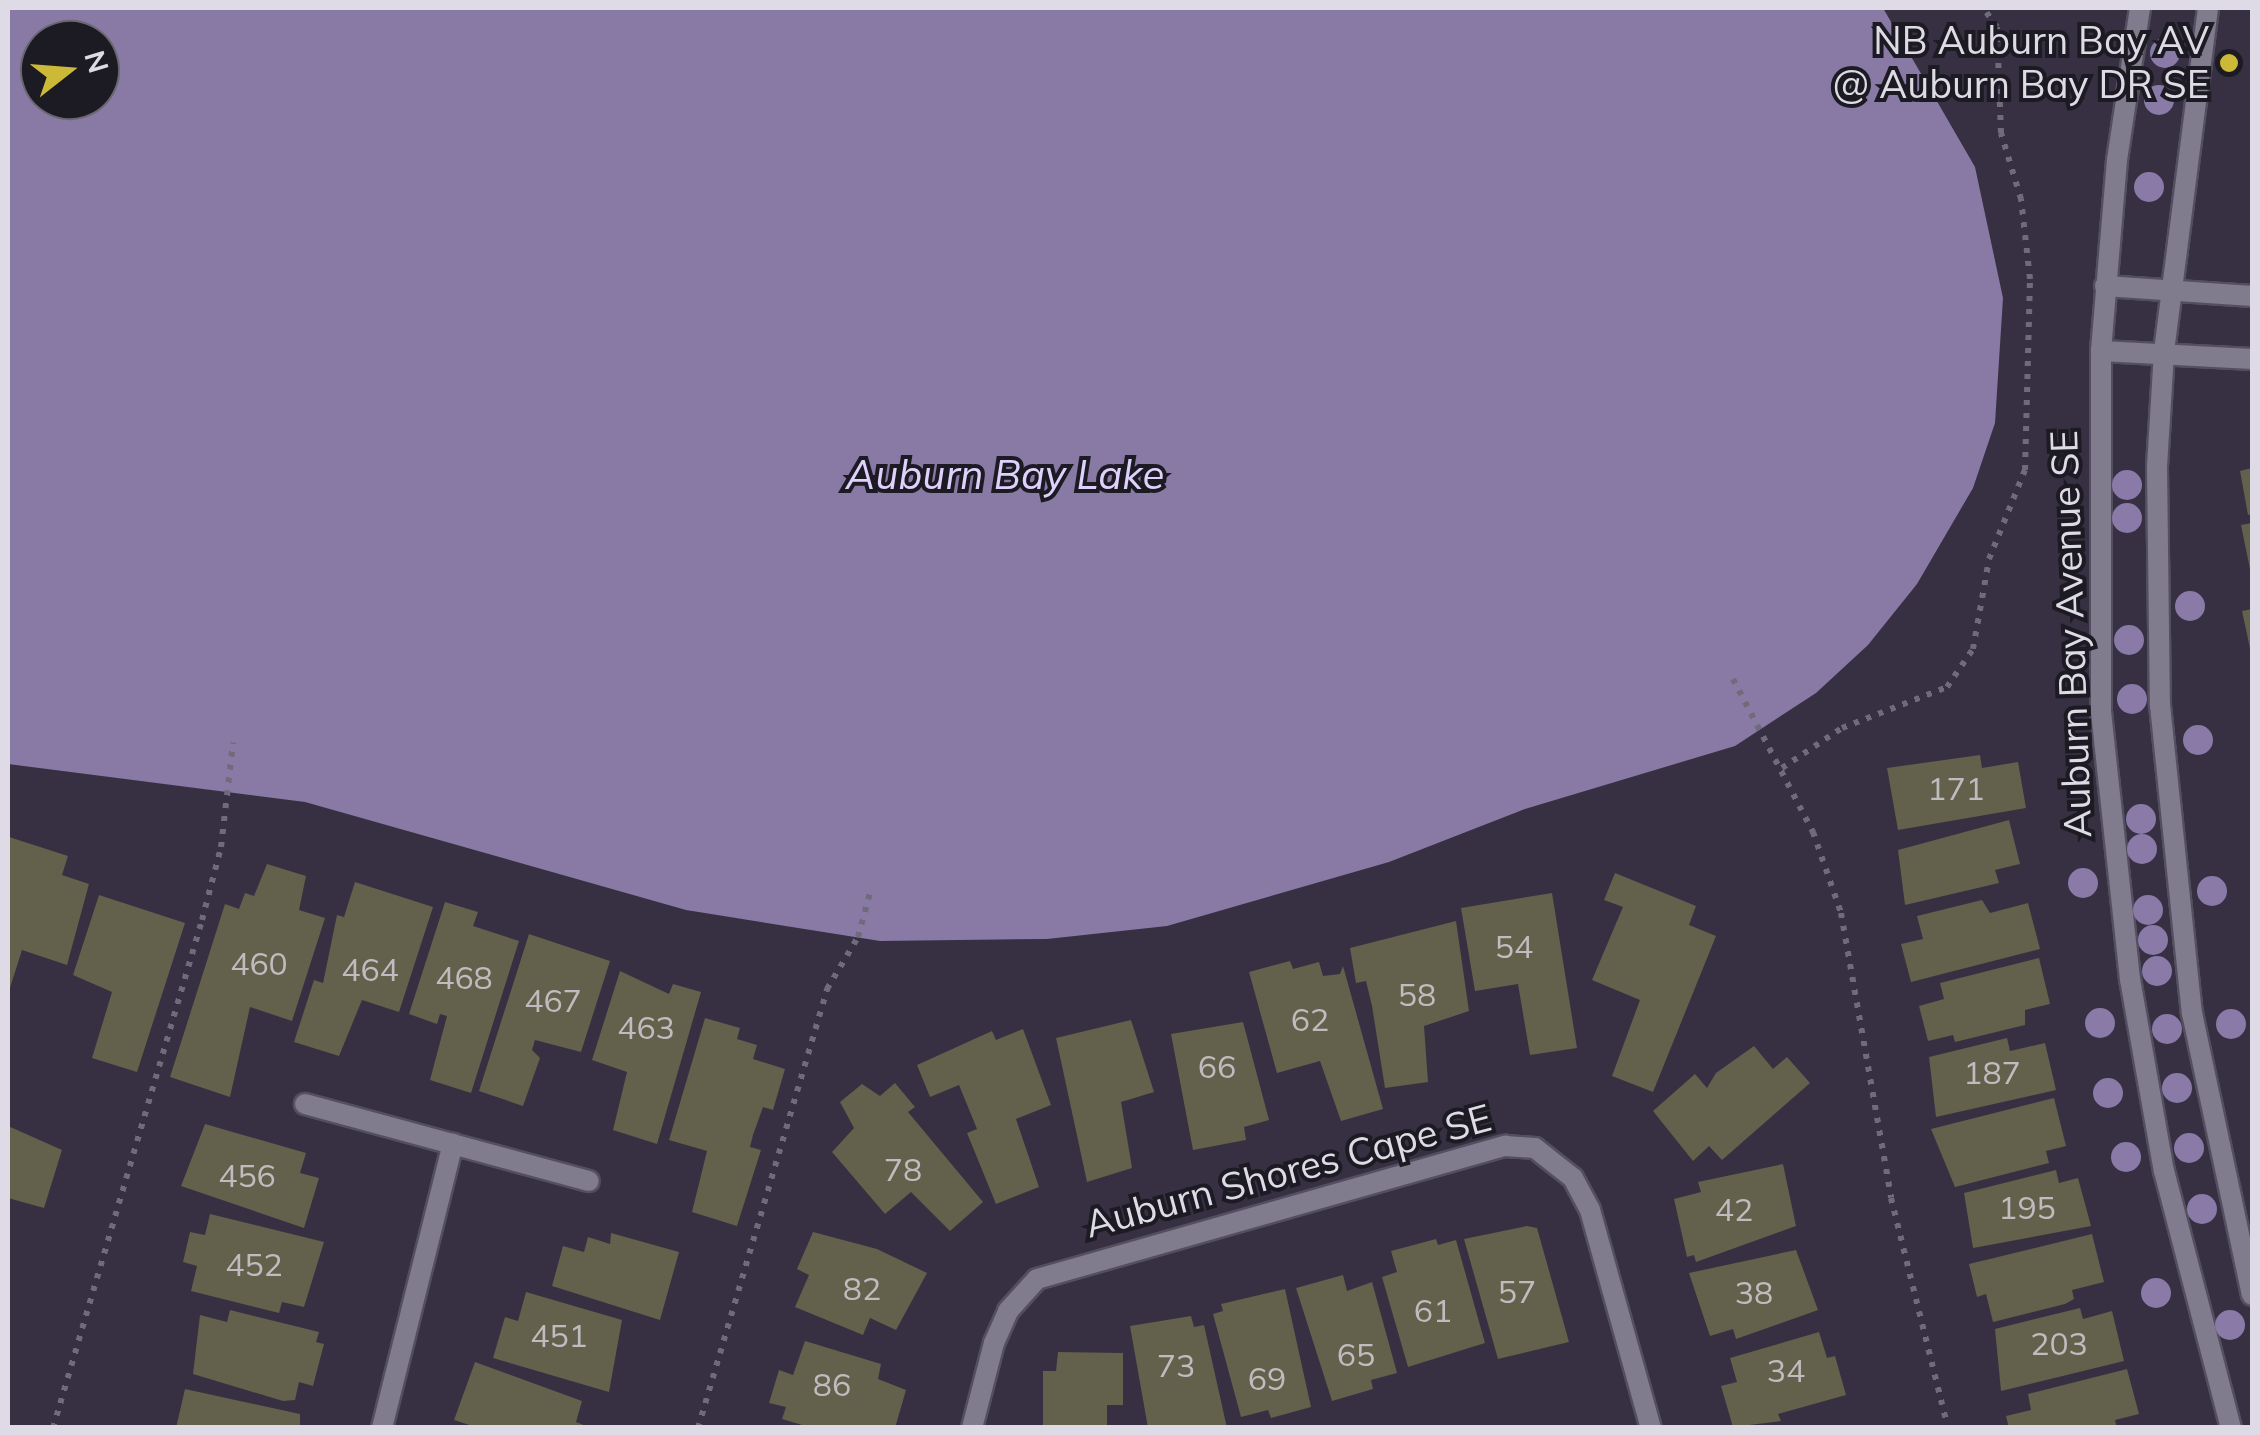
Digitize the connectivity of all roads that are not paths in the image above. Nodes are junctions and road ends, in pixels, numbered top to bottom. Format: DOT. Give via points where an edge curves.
graph roads {
  1 [pos="2140,8"];
  2 [pos="2208,8"];
  3 [pos="2105,286"];
  4 [pos="2169,288"];
  5 [pos="2252,296"];
  6 [pos="2101,350"];
  7 [pos="2164,352"];
  8 [pos="2252,359"];
  9 [pos="305,1104"];
  10 [pos="453,1144"];
  11 [pos="589,1181"];
  12 [pos="2252,1295"];
  13 [pos="382,1428"];
  14 [pos="972,1428"];
  15 [pos="1651,1428"];
  16 [pos="2231,1428"];
  1 -- 3 [label="street, Auburn Bay Avenue SE"];
  2 -- 4 [label="street"];
  3 -- 4 [label="street"];
  3 -- 6 [label="street, Auburn Bay Avenue SE"];
  4 -- 5 [label="street"];
  4 -- 7 [label="street"];
  6 -- 7 [label="street"];
  6 -- 16 [label="street, Auburn Bay Avenue SE" via="2101,712 2112,832 2164,1171"];
  7 -- 8 [label="street"];
  7 -- 12 [label="street" via="2157,506 2167,790 2192,1013"];
  9 -- 10 [label="street"];
  10 -- 11 [label="street"];
  10 -- 13 [label="street"];
  14 -- 15 [label="street, Auburn Shores Cape SE" via="994,1342 1008,1310 1037,1279 1505,1146 1535,1148 1574,1178 1590,1210"];
}
